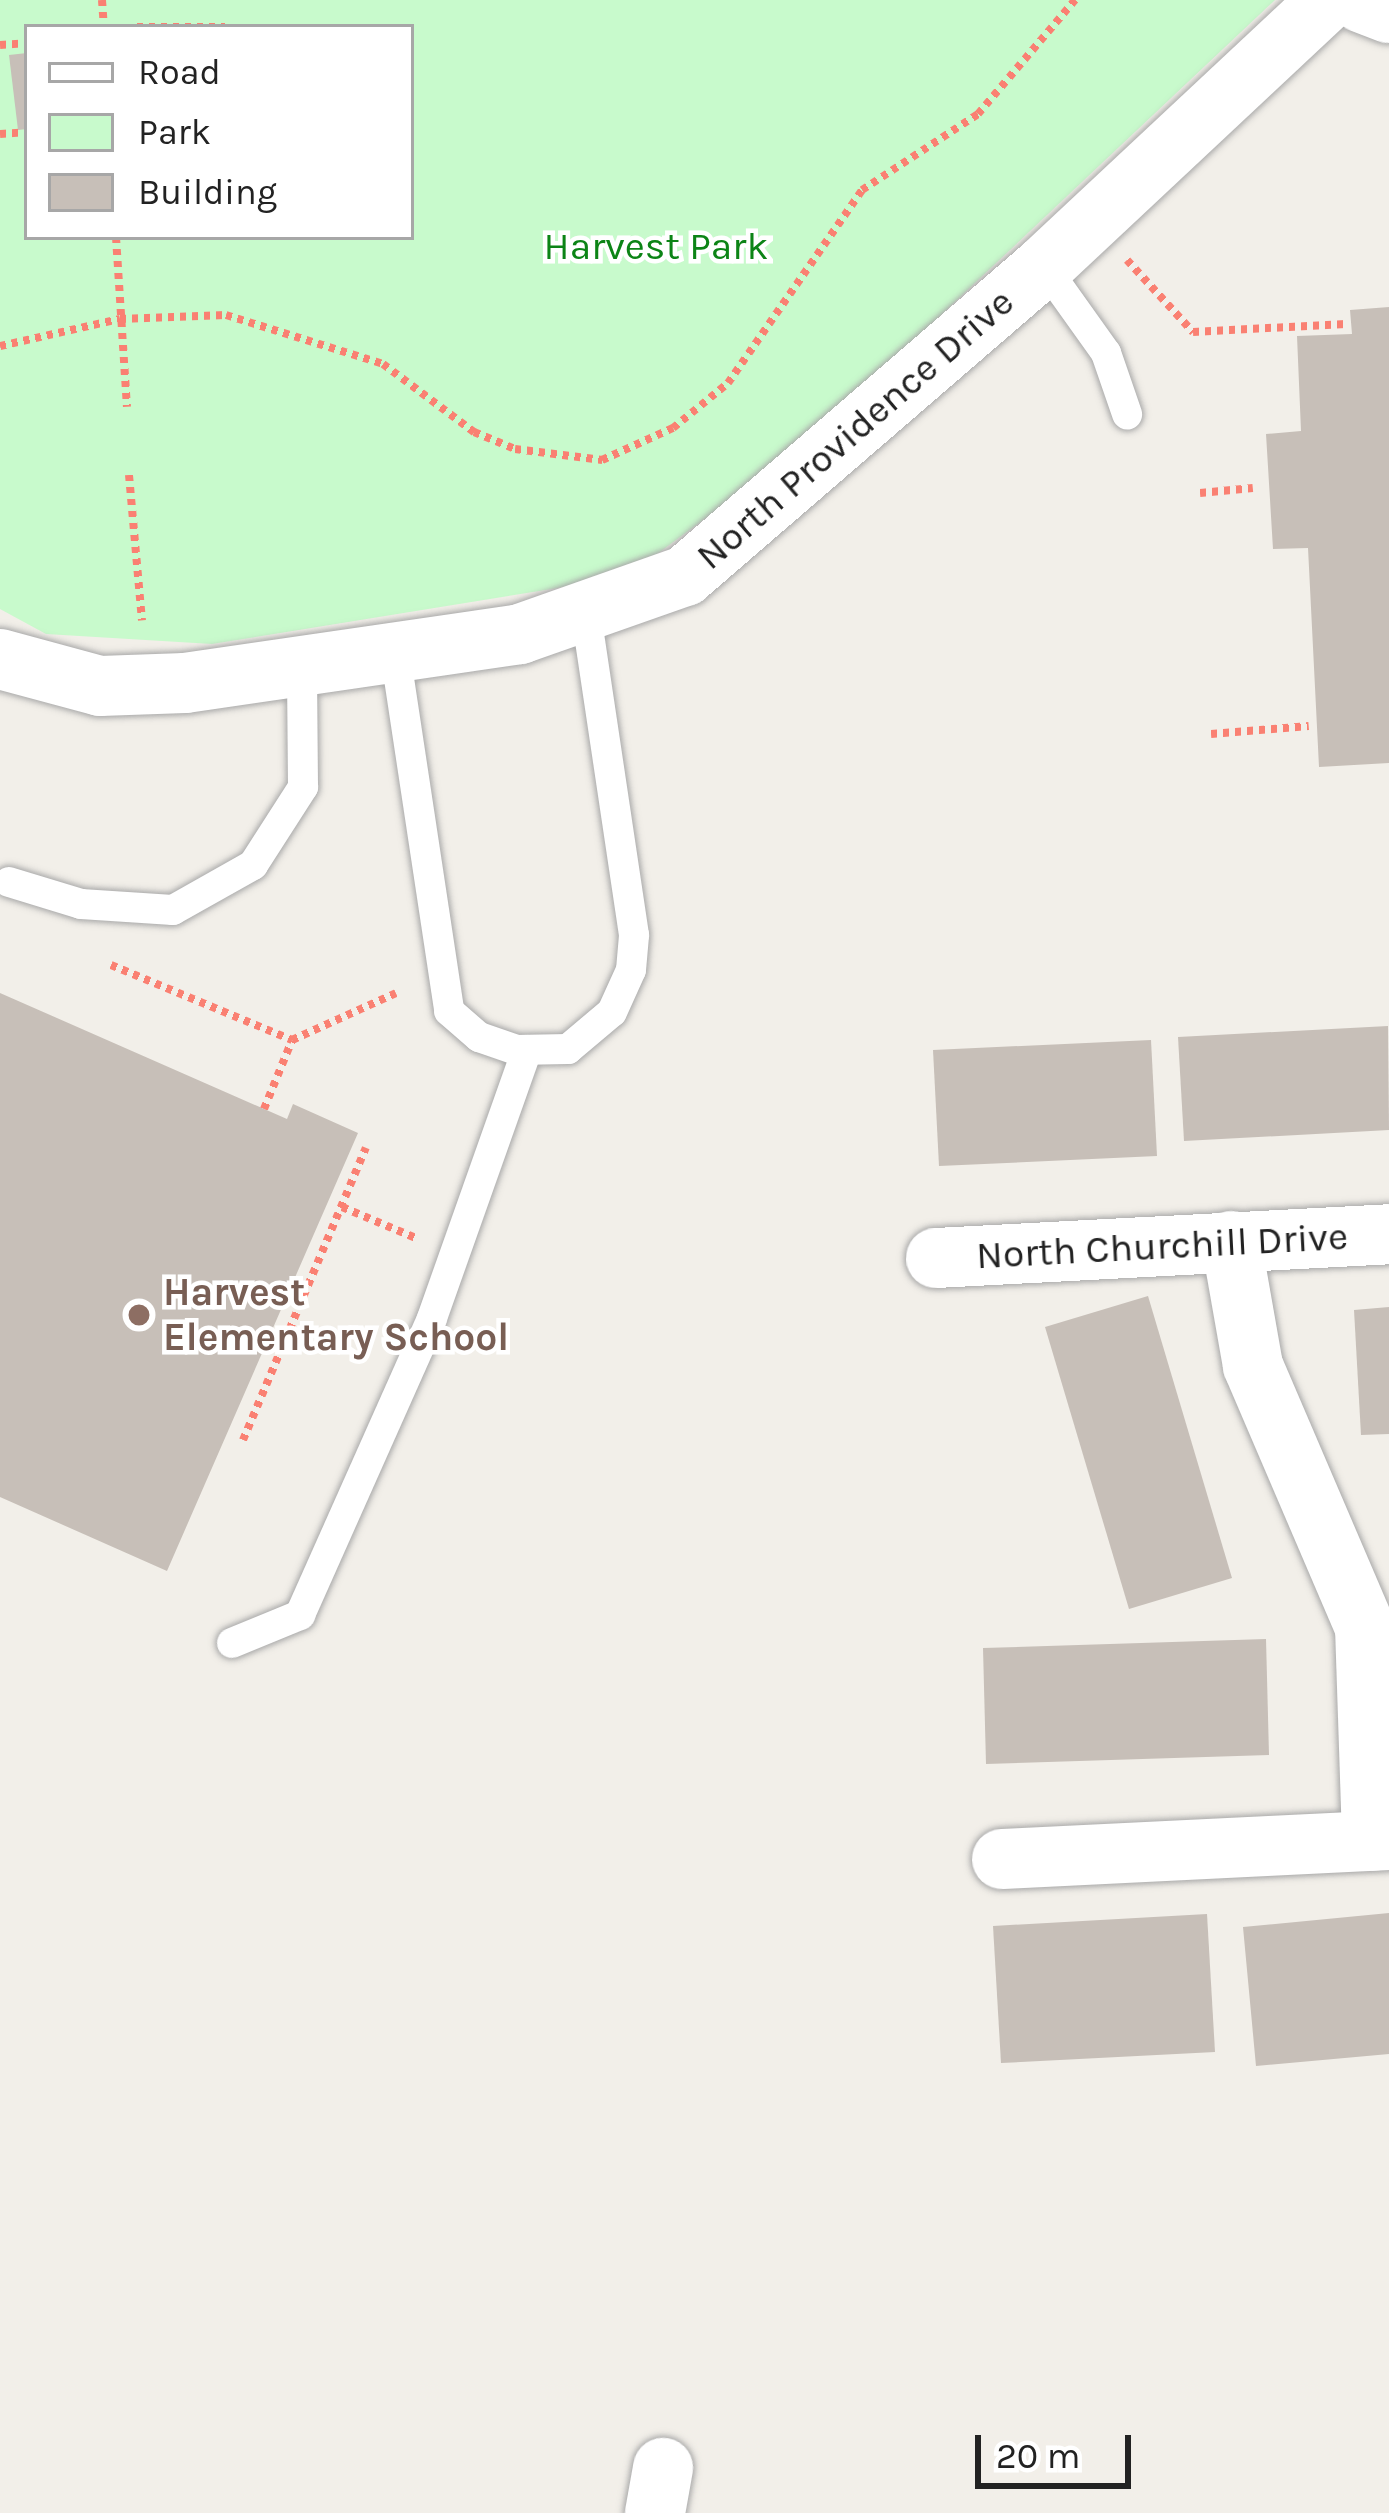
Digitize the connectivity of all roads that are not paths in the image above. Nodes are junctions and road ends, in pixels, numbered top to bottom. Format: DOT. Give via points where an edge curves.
graph roads {
  1 [pos="1328,0"];
  2 [pos="1364,0"];
  3 [pos="1389,10"];
  4 [pos="1043,266"];
  5 [pos="1127,414"];
  6 [pos="586,615"];
  7 [pos="395,652"];
  8 [pos="0,659"];
  9 [pos="302,665"];
  10 [pos="9,882"];
  11 [pos="527,1050"];
  12 [pos="1389,1234"];
  13 [pos="1231,1241"];
  14 [pos="936,1258"];
  15 [pos="232,1642"];
  16 [pos="1381,1841"];
  17 [pos="1002,1859"];
  1 -- 4 [label="street, North Providence Drive"];
  2 -- 3 [label="street"];
  4 -- 5 [label="lane" via="1106,353"];
  4 -- 6 [label="street, North Providence Drive" via="685,576"];
  6 -- 7 [label="street, North Providence Drive" via="520,634"];
  6 -- 11 [label="lane" via="634,935 631,970 612,1012 568,1049"];
  7 -- 9 [label="street, North Providence Drive"];
  7 -- 11 [label="lane" via="449,1011 479,1037"];
  8 -- 9 [label="street, North Providence Drive" via="100,686"];
  9 -- 10 [label="lane" via="303,787 253,865 173,910 81,904"];
  11 -- 15 [label="lane" via="431,1318 300,1615"];
  12 -- 13 [label="street, North Churchill Drive"];
  13 -- 14 [label="street, North Churchill Drive"];
  13 -- 16 [label="street" via="1253,1366 1365,1628"];
  16 -- 17 [label="street"];
}
